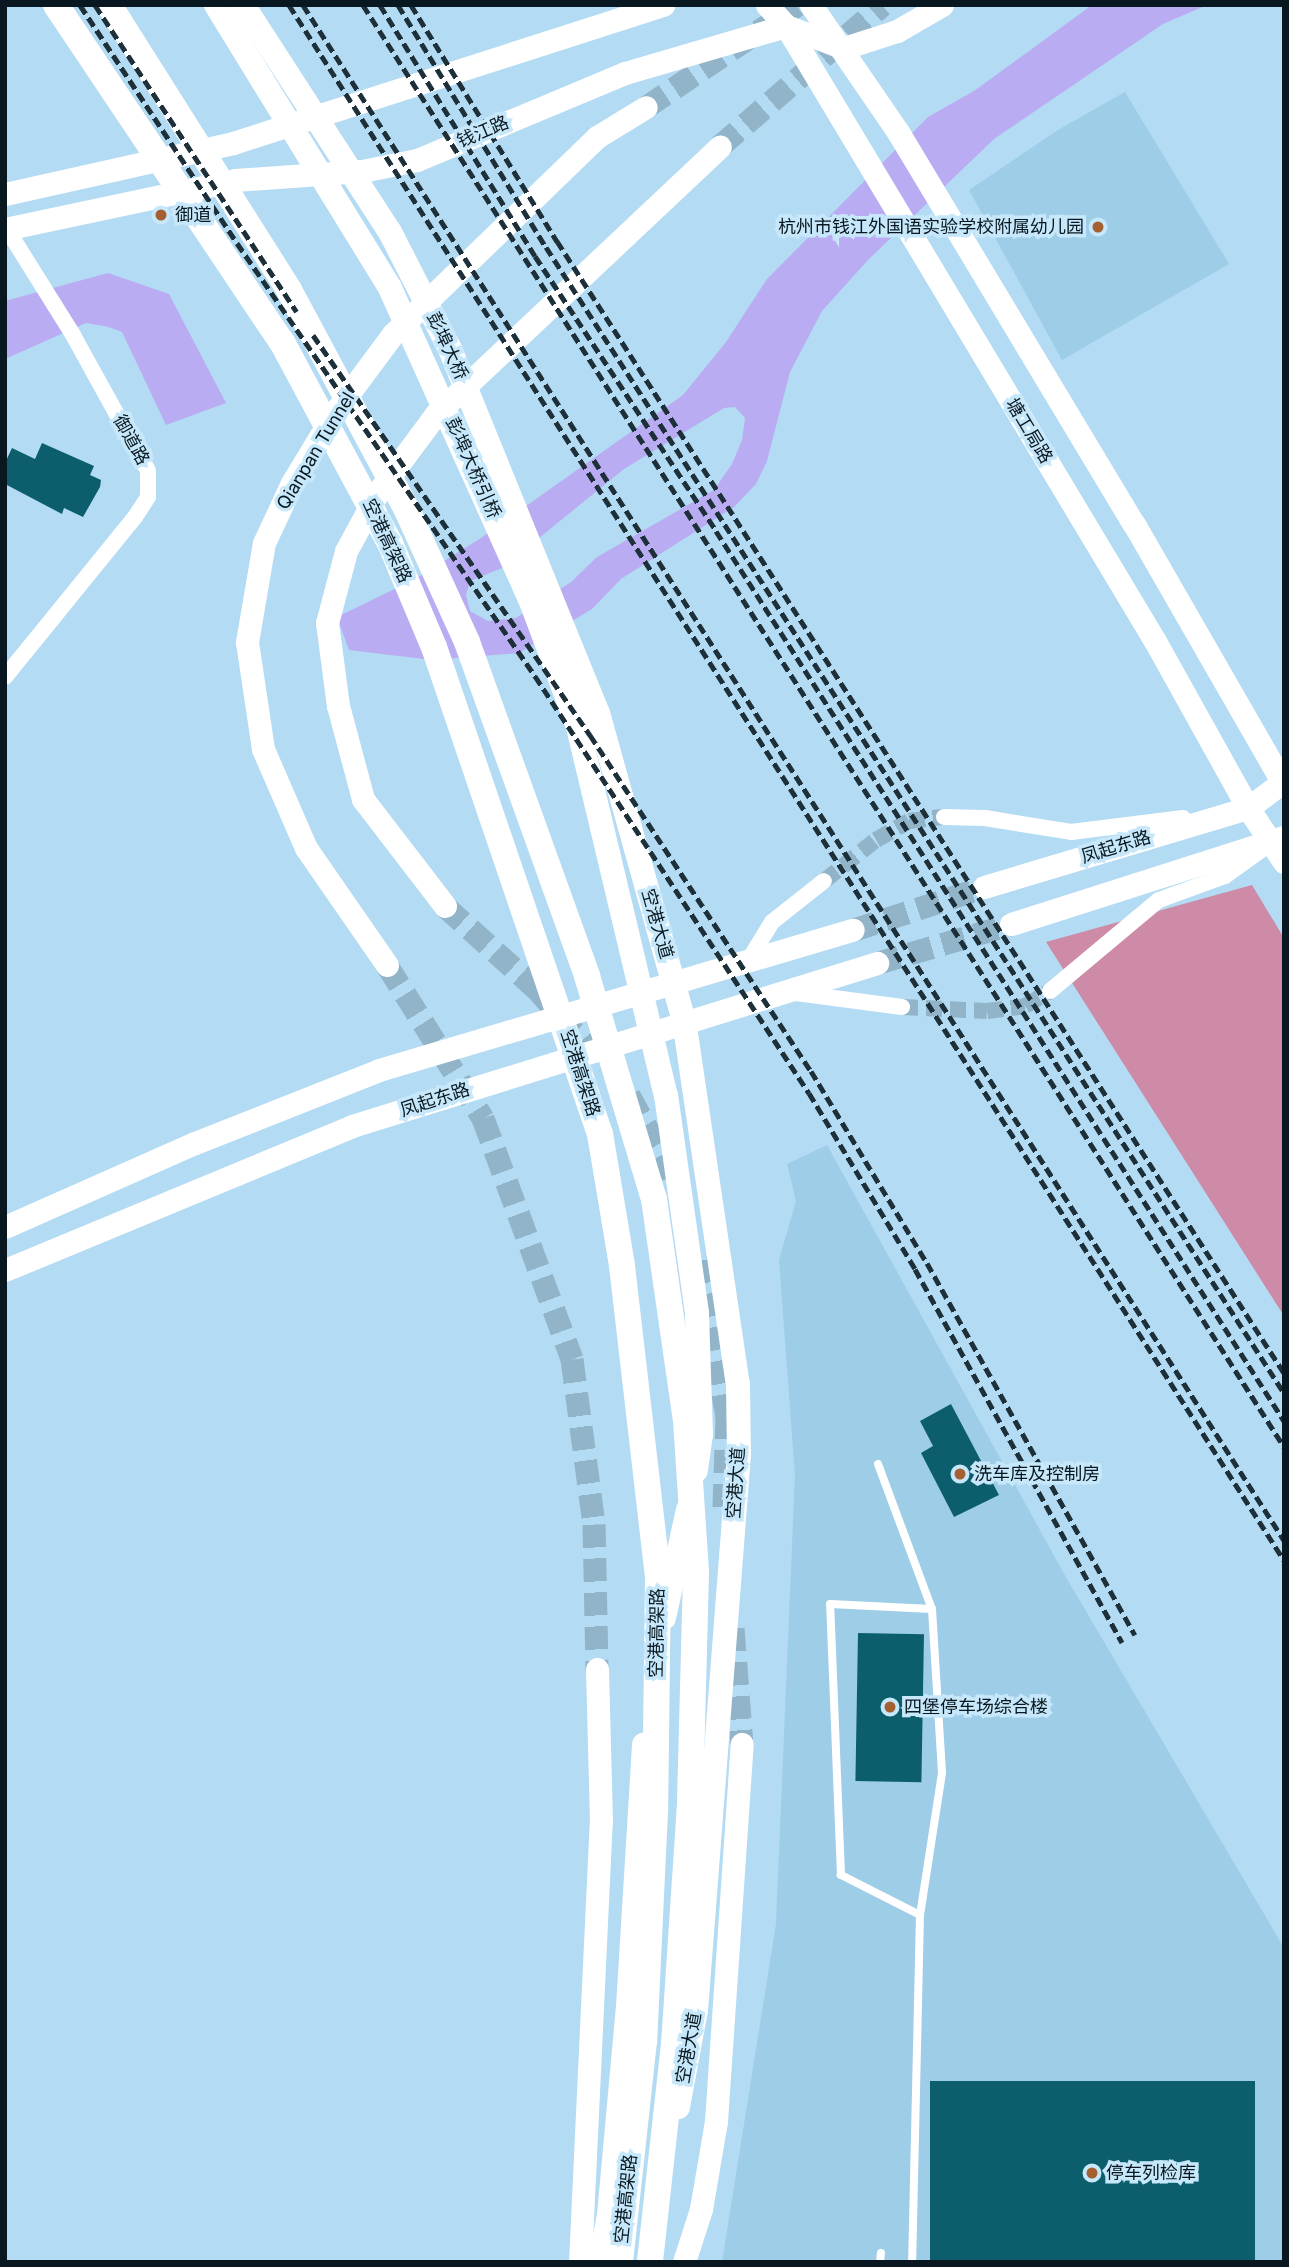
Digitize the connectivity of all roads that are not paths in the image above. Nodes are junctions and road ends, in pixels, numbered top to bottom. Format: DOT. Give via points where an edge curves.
graph roads {
  1 [pos="56,5"];
  2 [pos="109,5"];
  3 [pos="216,5"];
  4 [pos="243,5"];
  5 [pos="663,5"];
  6 [pos="767,5"];
  7 [pos="811,5"];
  8 [pos="942,5"];
  9 [pos="786,26"];
  10 [pos="844,48"];
  11 [pos="646,107"];
  12 [pos="720,146"];
  13 [pos="5,194"];
  14 [pos="6,228"];
  15 [pos="5,677"];
  16 [pos="588,720"];
  17 [pos="1283,783"];
  18 [pos="1248,808"];
  19 [pos="944,817"];
  20 [pos="1280,847"];
  21 [pos="824,881"];
  22 [pos="984,887"];
  23 [pos="445,906"];
  24 [pos="1011,924"];
  25 [pos="853,930"];
  26 [pos="747,962"];
  27 [pos="877,963"];
  28 [pos="387,965"];
  29 [pos="674,984"];
  30 [pos="1050,991"];
  31 [pos="773,993"];
  32 [pos="639,995"];
  33 [pos="902,1007"];
  34 [pos="684,1020"];
  35 [pos="649,1031"];
  36 [pos="5,1227"];
  37 [pos="5,1270"];
  38 [pos="878,1464"];
  39 [pos="932,1609"];
  40 [pos="597,1669"];
  41 [pos="742,1744"];
  42 [pos="920,1915"];
  43 [pos="580,2262"];
  44 [pos="600,2262"];
  45 [pos="620,2262"];
  46 [pos="645,2262"];
  47 [pos="650,2262"];
  48 [pos="684,2262"];
  49 [pos="912,2262"];
  1 -- 45 [label="highway, 空港高架路" via="282,342 390,543 434,647 600,1134 622,1266 658,1575 655,1811 644,2041"];
  2 -- 47 [label="highway, 空港高架路" via="289,290 405,508 467,642 587,976 654,1199 686,1421 696,1573 690,1804 674,2044"];
  3 -- 16 [label="main road, 彭埠大桥引桥" via="350,218 424,357"];
  4 -- 16 [label="main road, 彭埠大桥" via="390,232 450,349"];
  5 -- 13 [label="main road" via="233,142 124,171"];
  6 -- 9 [label="main road, 塘工局路"];
  7 -- 10 [label="main road"];
  8 -- 10 [label="main road" via="897,31"];
  9 -- 10 [label="main road"];
  9 -- 14 [label="main road, 钱江路" via="625,73 417,160 362,171 235,180"];
  9 -- 18 [label="main road, 塘工局路" via="1155,640"];
  10 -- 17 [label="main road" via="1134,524"];
  11 -- 28 [label="main road, Qianpan Tunnel" via="597,137 393,334 335,412 292,483 264,543 247,642 264,749 306,849"];
  12 -- 23 [label="main road" via="436,414 377,492 346,551 327,623 338,706 363,799"];
  14 -- 15 [label="street, 御道路" via="73,335 148,471 148,497"];
  16 -- 29 [label="main road, 空港大道"];
  16 -- 32 [label="main road, 空港大道"];
  17 -- 18 [label="main road"];
  18 -- 19 [label="street" via="1071,832 985,818"];
  18 -- 20 [label="main road, 塘工局路"];
  18 -- 22 [label="main road, 凤起东路"];
  20 -- 24 [label="main road"];
  20 -- 30 [label="street" via="1225,876 1158,900"];
  21 -- 26 [label="street" via="772,922"];
  25 -- 26 [label="main road"];
  26 -- 29 [label="main road"];
  27 -- 31 [label="main road, 凤起东路"];
  29 -- 32 [label="main road"];
  29 -- 34 [label="main road, 空港大道"];
  31 -- 33 [label="street" via="812,993"];
  31 -- 34 [label="main road, 凤起东路"];
  32 -- 35 [label="main road, 空港大道"];
  32 -- 36 [label="main road" via="505,1030 379,1070 195,1143"];
  34 -- 35 [label="main road, 凤起东路"];
  34 -- 46 [label="main road, 空港大道" via="738,1384 739,1454 696,2010"];
  35 -- 37 [label="main road, 凤起东路" via="352,1126"];
  35 -- 44 [label="main road, 空港大道" via="666,1095 697,1314 701,1434 646,1717 628,2007 609,2215"];
  38 -- 39 [label="lane"];
  39 -- 42 [label="lane" via="942,1773"];
  39 -- 42 [label="lane" via="830,1604 841,1875"];
  40 -- 43 [label="main road" via="601,1822"];
  41 -- 48 [label="main road" via="716,2121 701,2209"];
  42 -- 49 [label="lane"];
}
